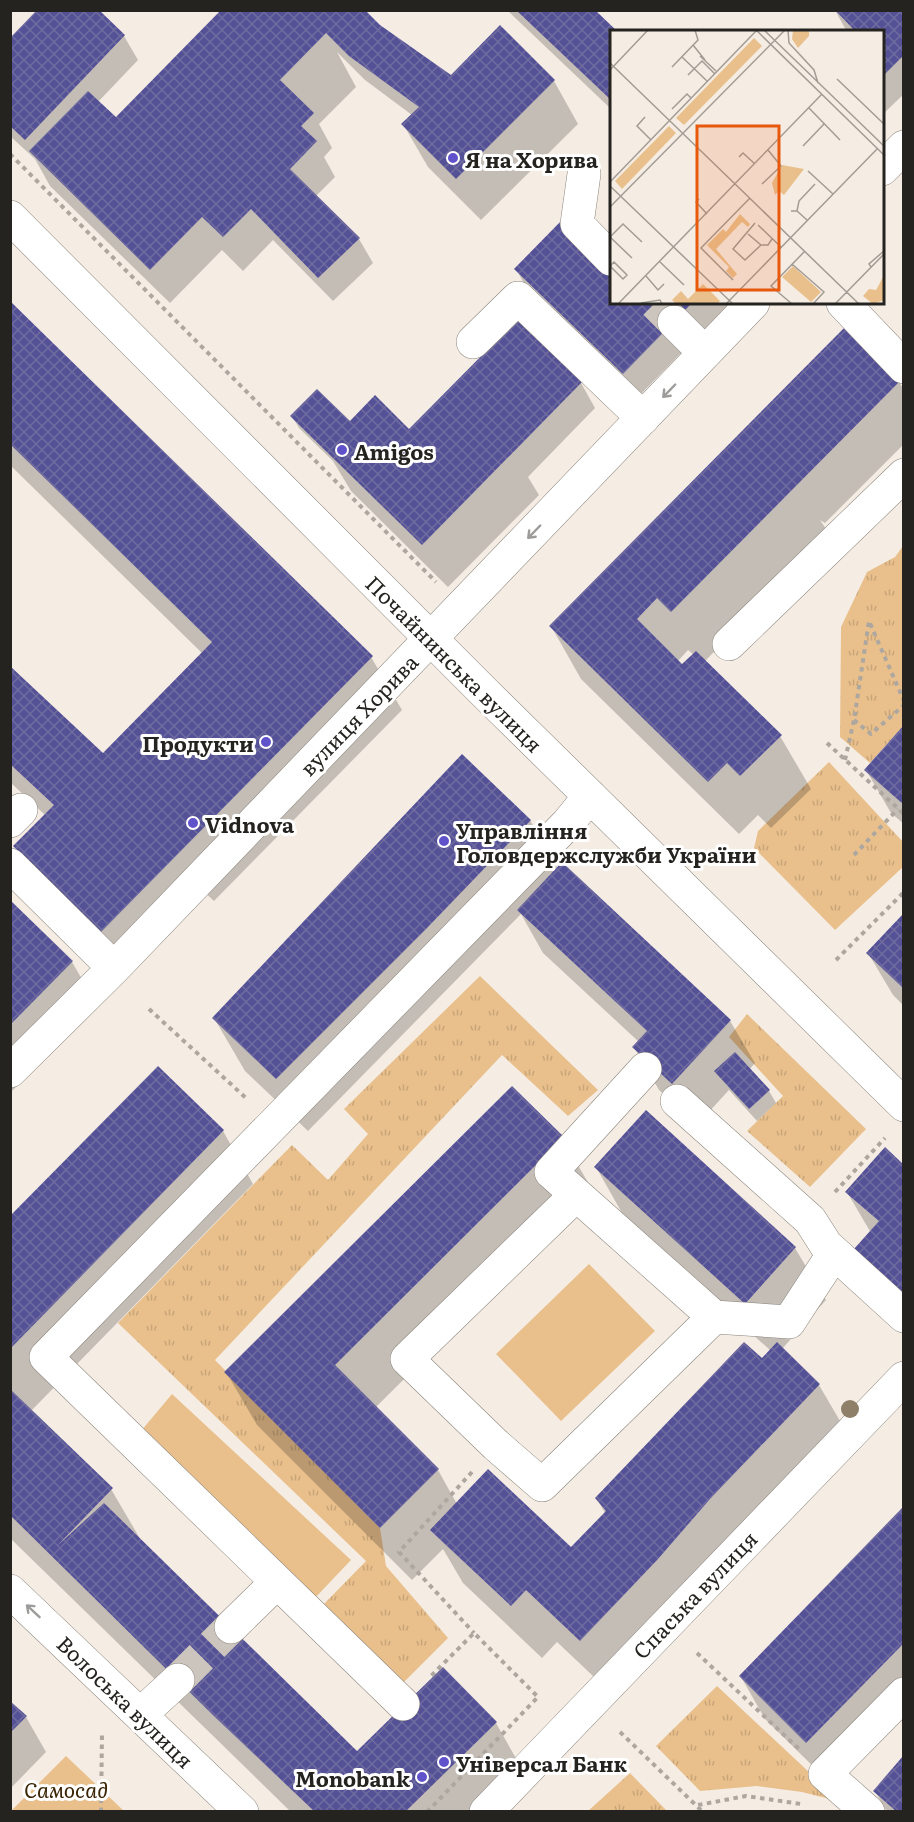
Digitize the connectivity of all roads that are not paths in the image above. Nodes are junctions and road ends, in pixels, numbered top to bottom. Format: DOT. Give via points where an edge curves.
graph roads {
  1 [pos="903,147"];
  2 [pos="884,167"];
  3 [pos="585,174"];
  4 [pos="10,217"];
  5 [pos="610,258"];
  6 [pos="752,304"];
  7 [pos="844,304"];
  8 [pos="674,322"];
  9 [pos="473,342"];
  10 [pos="705,353"];
  11 [pos="903,367"];
  12 [pos="643,418"];
  13 [pos="903,475"];
  14 [pos="432,639"];
  15 [pos="729,644"];
  16 [pos="590,796"];
  17 [pos="10,865"];
  18 [pos="114,968"];
  19 [pos="645,1069"];
  20 [pos="10,1071"];
  21 [pos="677,1101"];
  22 [pos="898,1117"];
  23 [pos="576,1195"];
  24 [pos="834,1253"];
  25 [pos="903,1316"];
  26 [pos="714,1317"];
  27 [pos="903,1378"];
  28 [pos="276,1583"];
  29 [pos="10,1591"];
  30 [pos="231,1627"];
  31 [pos="178,1680"];
  32 [pos="903,1694"];
  33 [pos="402,1704"];
  34 [pos="141,1714"];
  35 [pos="242,1812"];
  36 [pos="486,1812"];
  37 [pos="868,1812"];
  1 -- 2 [label="street"];
  3 -- 5 [label="street" via="577,224"];
  4 -- 14 [label="street, Почайнинська вулиця"];
  6 -- 10 [label="street, вулиця Хорива"];
  7 -- 11 [label="street"];
  8 -- 10 [label="street"];
  9 -- 12 [label="street" via="518,298"];
  10 -- 12 [label="street, вулиця Хорива, one-way"];
  12 -- 14 [label="street, вулиця Хорива, one-way"];
  13 -- 15 [label="street"];
  14 -- 16 [label="street, Почайнинська вулиця"];
  14 -- 18 [label="street, вулиця Хорива"];
  16 -- 22 [label="street, Почайнинська вулиця"];
  16 -- 28 [label="street" via="46,1357"];
  17 -- 18 [label="street"];
  18 -- 20 [label="street, вулиця Хорива"];
  19 -- 23 [label="street" via="551,1172"];
  21 -- 24 [label="street" via="810,1220"];
  23 -- 26 [label="street"];
  23 -- 26 [label="street" via="407,1359 496,1445 542,1485"];
  24 -- 25 [label="street"];
  24 -- 26 [label="street" via="789,1322"];
  27 -- 36 [label="street, Спаська вулиця"];
  28 -- 30 [label="street"];
  28 -- 33 [label="street"];
  34 -- 29 [label="street, Волоська вулиця, one-way"];
  31 -- 34 [label="street"];
  32 -- 37 [label="street" via="825,1774"];
  34 -- 35 [label="street, Волоська вулиця"];
}
